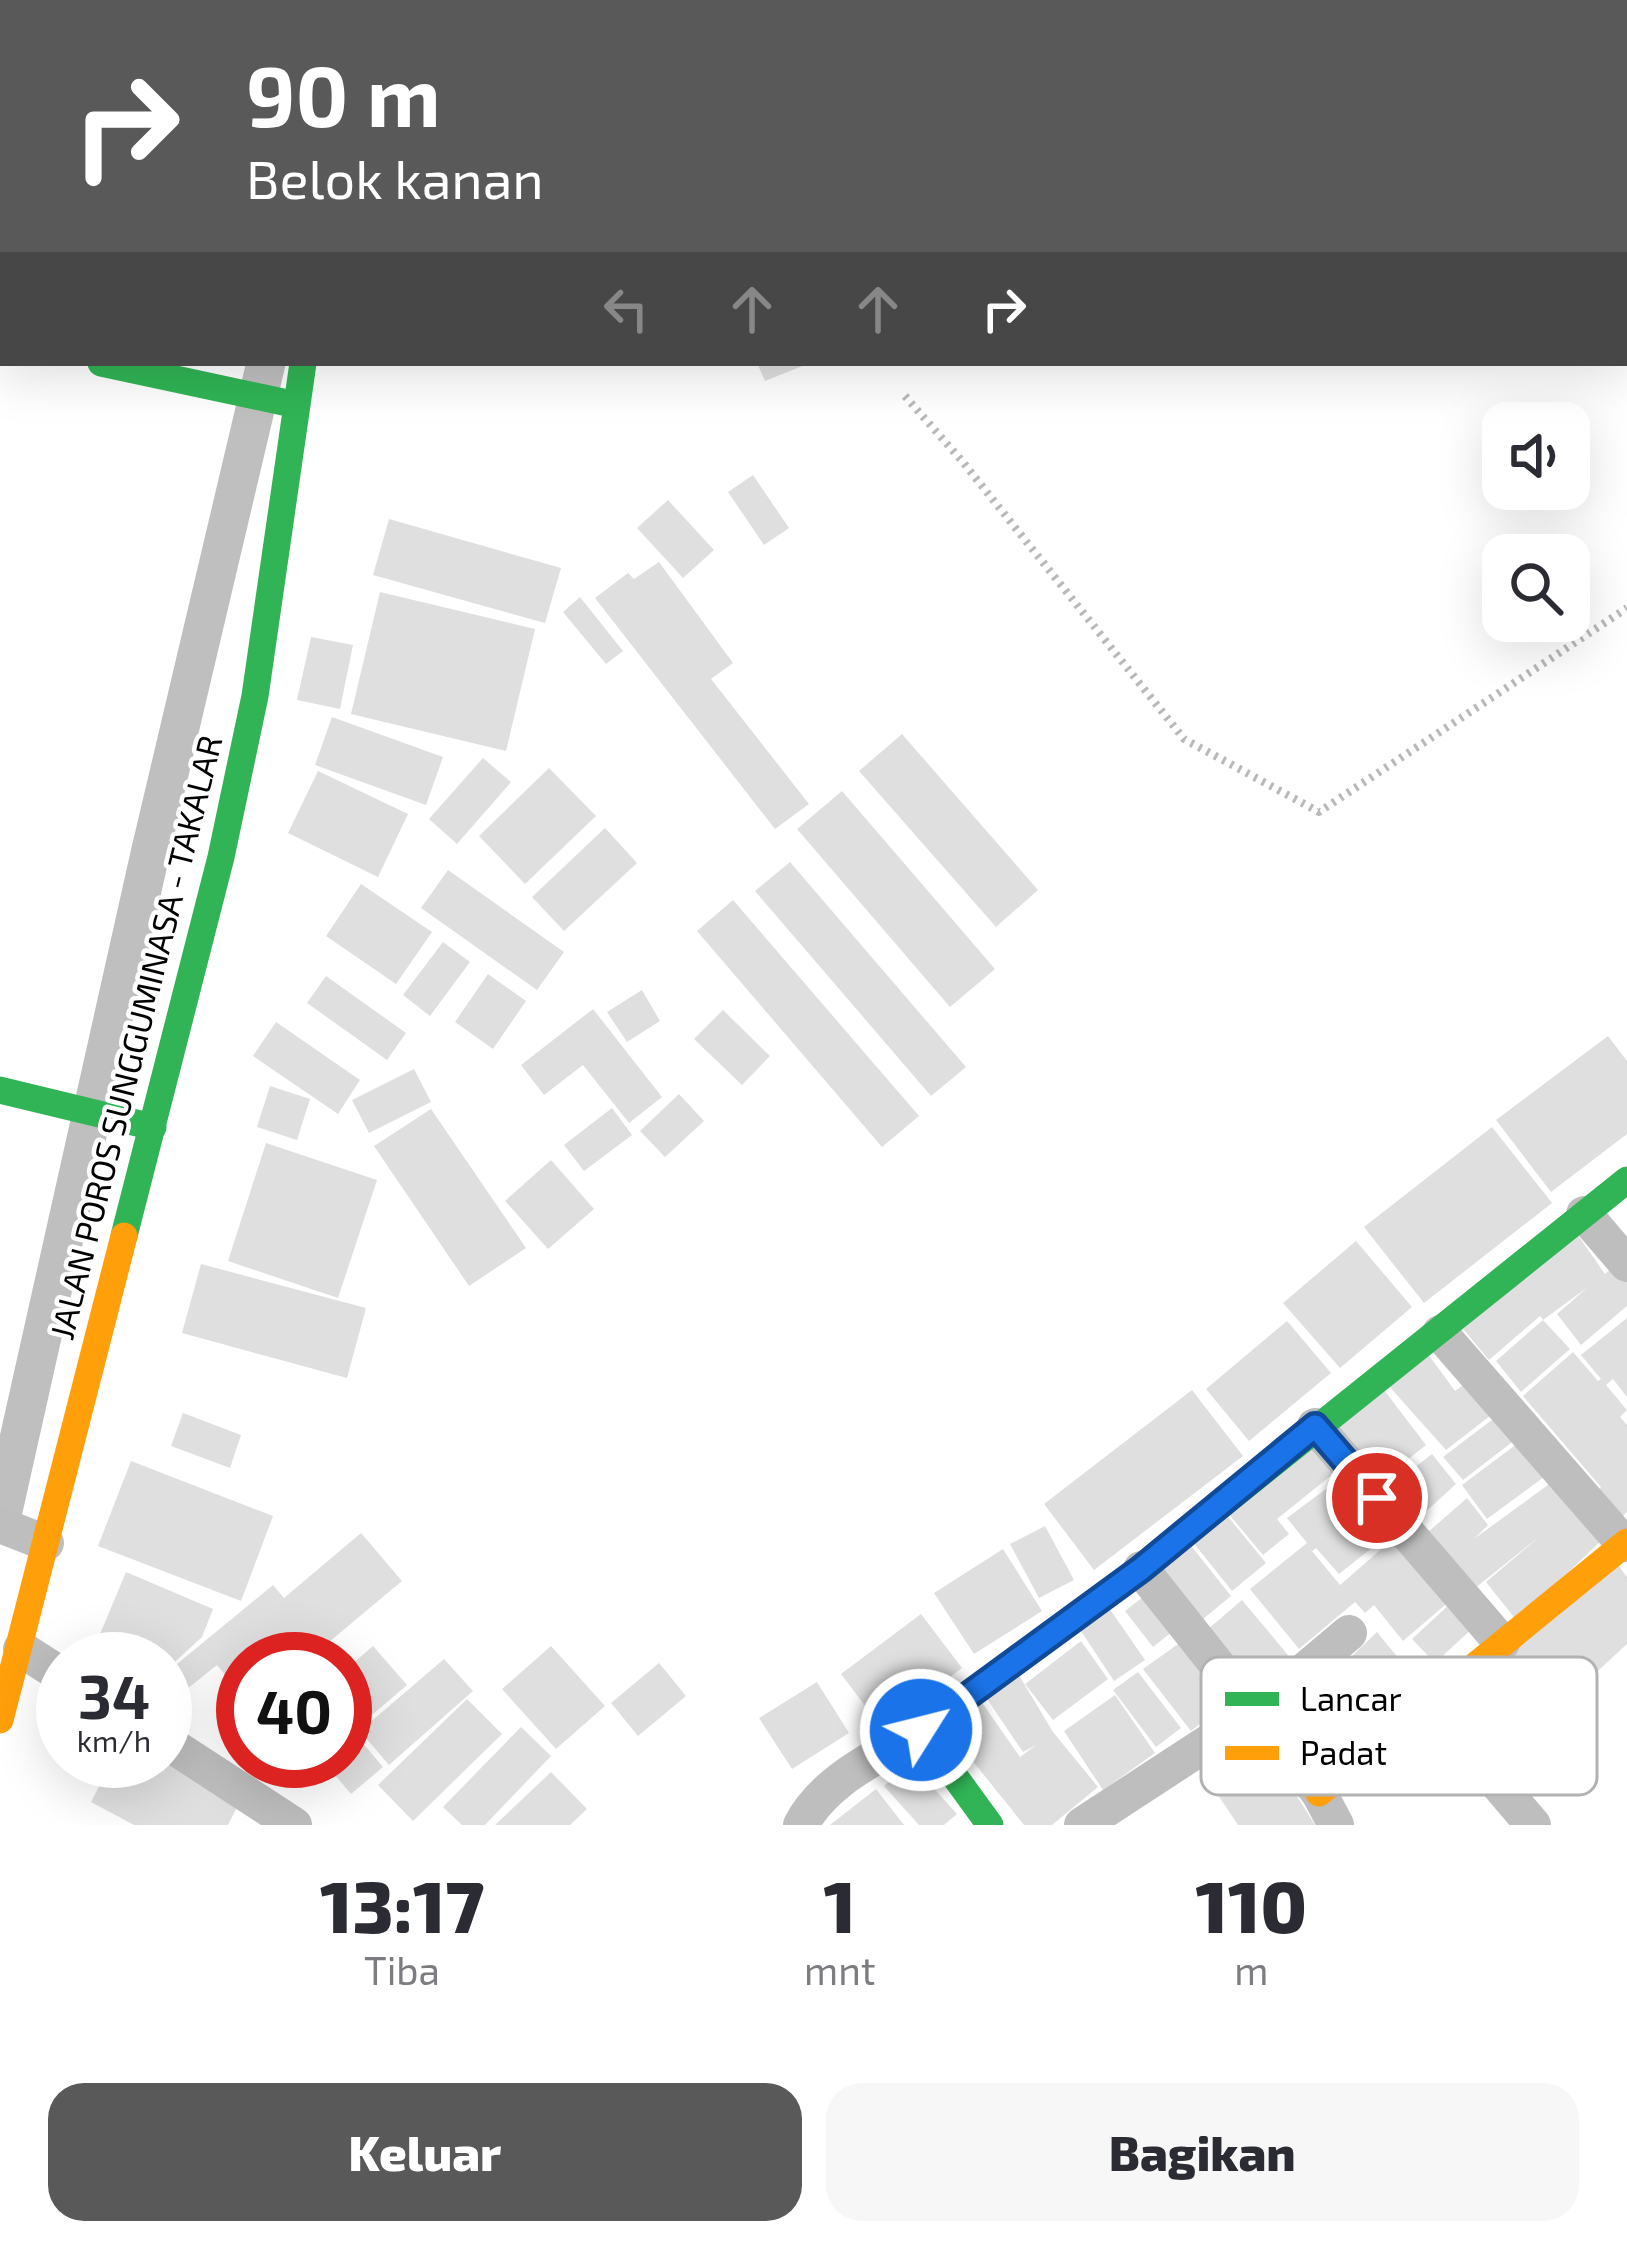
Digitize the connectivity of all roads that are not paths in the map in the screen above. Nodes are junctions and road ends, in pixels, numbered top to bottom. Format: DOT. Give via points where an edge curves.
graph roads {
  1 [pos="114,366"];
  2 [pos="303,366"];
  3 [pos="297,405"];
  4 [pos="0,1090"];
  5 [pos="153,1127"];
  6 [pos="1627,1180"];
  7 [pos="1584,1214"];
  8 [pos="1627,1264"];
  9 [pos="1440,1333"];
  10 [pos="1315,1426"];
  11 [pos="1626,1543"];
  12 [pos="20,1547"];
  13 [pos="1141,1569"];
  14 [pos="1349,1633"];
  15 [pos="1502,1643"];
  16 [pos="20,1649"];
  17 [pos="1211,1657"];
  18 [pos="1320,1657"];
  19 [pos="1485,1657"];
  20 [pos="36,1659"];
  21 [pos="0,1720"];
  22 [pos="921,1730"];
  23 [pos="1201,1747"];
  24 [pos="192,1759"];
  25 [pos="1507,1795"];
  26 [pos="294,1825"];
  27 [pos="801,1825"];
  28 [pos="990,1825"];
  29 [pos="1082,1825"];
  30 [pos="1533,1825"];
  1 -- 3 [label="main road"];
  2 -- 3 [label="main road, JALAN POROS SUNGGUMINASA - TAKALAR"];
  3 -- 5 [label="main road, JALAN POROS SUNGGUMINASA - TAKALAR" via="255,696"];
  4 -- 5 [label="main road"];
  5 -- 12 [label="main road, JALAN POROS SUNGGUMINASA - TAKALAR"];
  6 -- 7 [label="main road"];
  7 -- 8 [label="street"];
  7 -- 9 [label="main road"];
  9 -- 10 [label="main road"];
  9 -- 11 [label="street"];
  10 -- 13 [label="main road"];
  10 -- 15 [label="street"];
  11 -- 15 [label="main road"];
  12 -- 16 [label="main road, JALAN POROS SUNGGUMINASA - TAKALAR"];
  13 -- 17 [label="street"];
  13 -- 22 [label="main road"];
  14 -- 18 [label="street"];
  15 -- 19 [label="main road"];
  16 -- 20 [label="street"];
  16 -- 21 [label="main road, JALAN POROS SUNGGUMINASA - TAKALAR"];
  22 -- 27 [label="street" via="827,1789"];
  22 -- 28 [label="main road"];
  23 -- 29 [label="street"];
  24 -- 26 [label="street"];
  25 -- 30 [label="street"];
}
